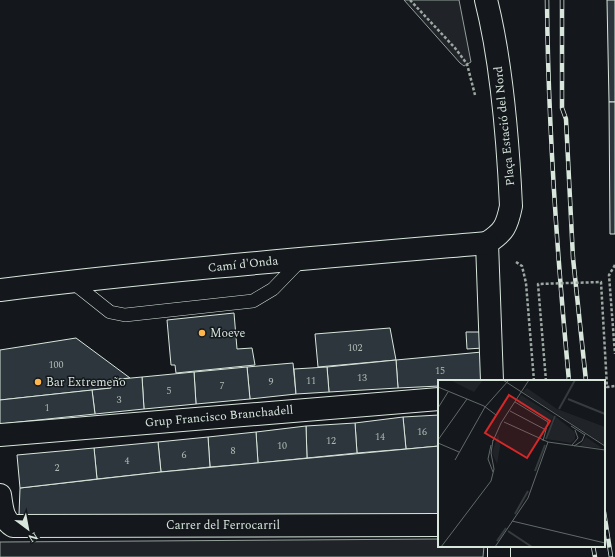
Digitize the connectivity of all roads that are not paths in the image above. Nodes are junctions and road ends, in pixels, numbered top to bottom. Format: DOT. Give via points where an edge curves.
graph roads {
  1 [pos="486,0"];
  2 [pos="486,243"];
  3 [pos="303,258"];
  4 [pos="71,281"];
  5 [pos="0,290"];
  6 [pos="492,380"];
  7 [pos="438,399"];
  8 [pos="0,435"];
  9 [pos="0,495"];
  10 [pos="438,525"];
  1 -- 2 [label="street, Plaça Estació del Nord" via="501,90 511,206 508,222 500,235"];
  2 -- 3 [label="street, Camí d'Onda"];
  2 -- 6 [label="street"];
  3 -- 4 [label="street, Camí d'Onda"];
  3 -- 4 [label="lane" via="273,289 253,301 125,315 110,312"];
  4 -- 5 [label="street, Camí d'Onda"];
  7 -- 8 [label="street, Grup Francisco Branchadell"];
  9 -- 10 [label="street, Carrer del Ferrocarril" via="4,515 7,522 13,526"];
}
